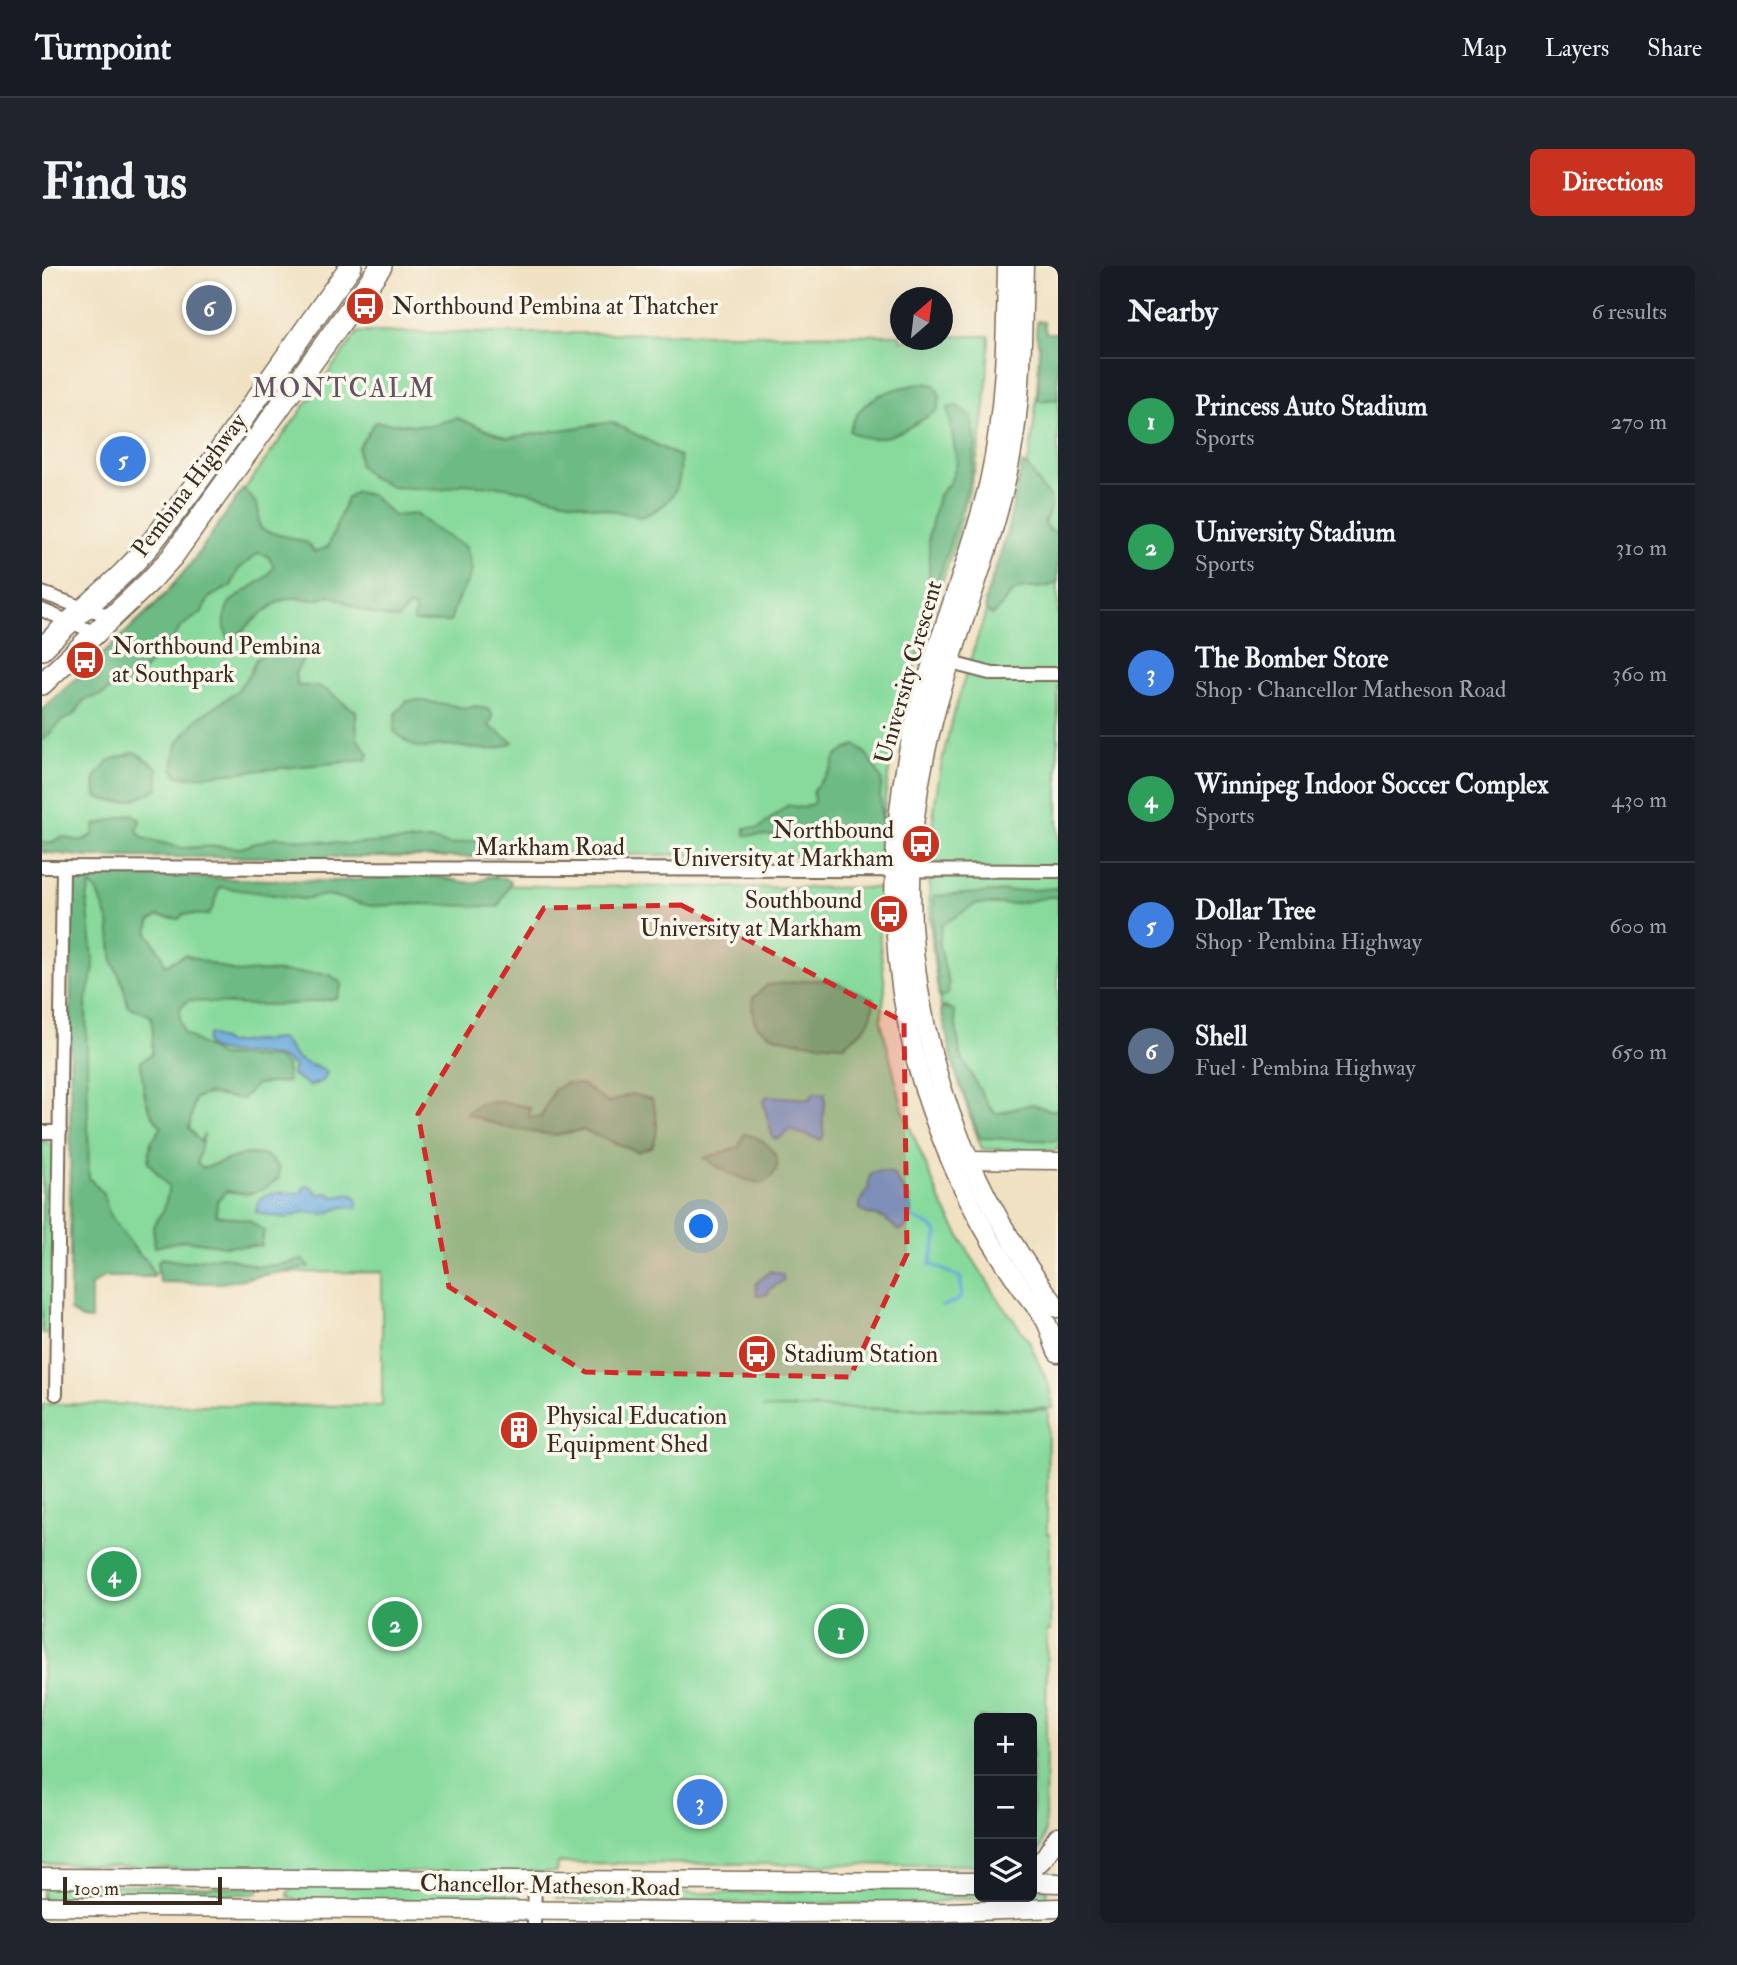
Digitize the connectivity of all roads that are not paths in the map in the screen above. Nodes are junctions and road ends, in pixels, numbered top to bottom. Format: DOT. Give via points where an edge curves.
graph roads {
  1 [pos="351,266"];
  2 [pos="381,266"];
  3 [pos="1007,266"];
  4 [pos="1024,266"];
  5 [pos="42,593"];
  6 [pos="42,610"];
  7 [pos="78,616"];
  8 [pos="114,616"];
  9 [pos="96,633"];
  10 [pos="42,642"];
  11 [pos="951,663"];
  12 [pos="1058,674"];
  13 [pos="42,684"];
  14 [pos="42,867"];
  15 [pos="63,867"];
  16 [pos="903,871"];
  17 [pos="1058,872"];
  18 [pos="42,1132"];
  19 [pos="60,1132"];
  20 [pos="968,1160"];
  21 [pos="1058,1161"];
  22 [pos="1058,1308"];
  23 [pos="1053,1329"];
  24 [pos="1058,1353"];
  25 [pos="56,1394"];
  26 [pos="1058,1836"];
  27 [pos="1037,1865"];
  28 [pos="42,1878"];
  29 [pos="535,1880"];
  30 [pos="974,1882"];
  31 [pos="1037,1882"];
  32 [pos="1058,1883"];
  33 [pos="42,1906"];
  34 [pos="1010,1908"];
  35 [pos="1058,1908"];
  36 [pos="464,1909"];
  37 [pos="534,1916"];
  38 [pos="502,1923"];
  39 [pos="1045,1923"];
  1 -- 7 [label="main road, Pembina Highway" via="151,542"];
  2 -- 8 [label="main road, Pembina Highway" via="172,557"];
  3 -- 16 [label="main road, University Crescent" via="1006,356 996,448 976,529 914,728 900,803"];
  4 -- 11 [label="main road, University Crescent" via="1021,379 1010,460 998,514"];
  5 -- 7 [label="street"];
  6 -- 7 [label="street"];
  7 -- 8 [label="street"];
  7 -- 9 [label="street"];
  7 -- 10 [label="main road, Pembina Highway"];
  8 -- 9 [label="main road, Pembina Highway"];
  9 -- 13 [label="main road, Pembina Highway"];
  11 -- 12 [label="street" via="993,674"];
  11 -- 16 [label="main road, University Crescent" via="920,778"];
  14 -- 15 [label="street, Markham Road"];
  15 -- 16 [label="street, Markham Road"];
  15 -- 19 [label="street"];
  16 -- 17 [label="street, Markham Road"];
  16 -- 20 [label="main road, University Crescent" via="924,1019 942,1090"];
  16 -- 23 [label="main road, University Crescent" via="896,933 902,990 933,1117 978,1217 1019,1285"];
  18 -- 19 [label="street"];
  19 -- 25 [label="street"];
  20 -- 21 [label="street"];
  20 -- 22 [label="main road, University Crescent" via="1013,1246"];
  23 -- 24 [label="main road, University Crescent"];
  26 -- 27 [label="main road"];
  28 -- 29 [label="main road, Chancellor Matheson Road"];
  29 -- 30 [label="main road, Chancellor Matheson Road"];
  29 -- 37 [label="street"];
  31 -- 32 [label="main road"];
  33 -- 36 [label="main road, Chancellor Matheson Road"];
  34 -- 35 [label="main road, Chancellor Matheson Road"];
  34 -- 37 [label="main road, Chancellor Matheson Road"];
  34 -- 39 [label="main road"];
  36 -- 37 [label="main road, Chancellor Matheson Road"];
  36 -- 38 [label="main road"];
}
